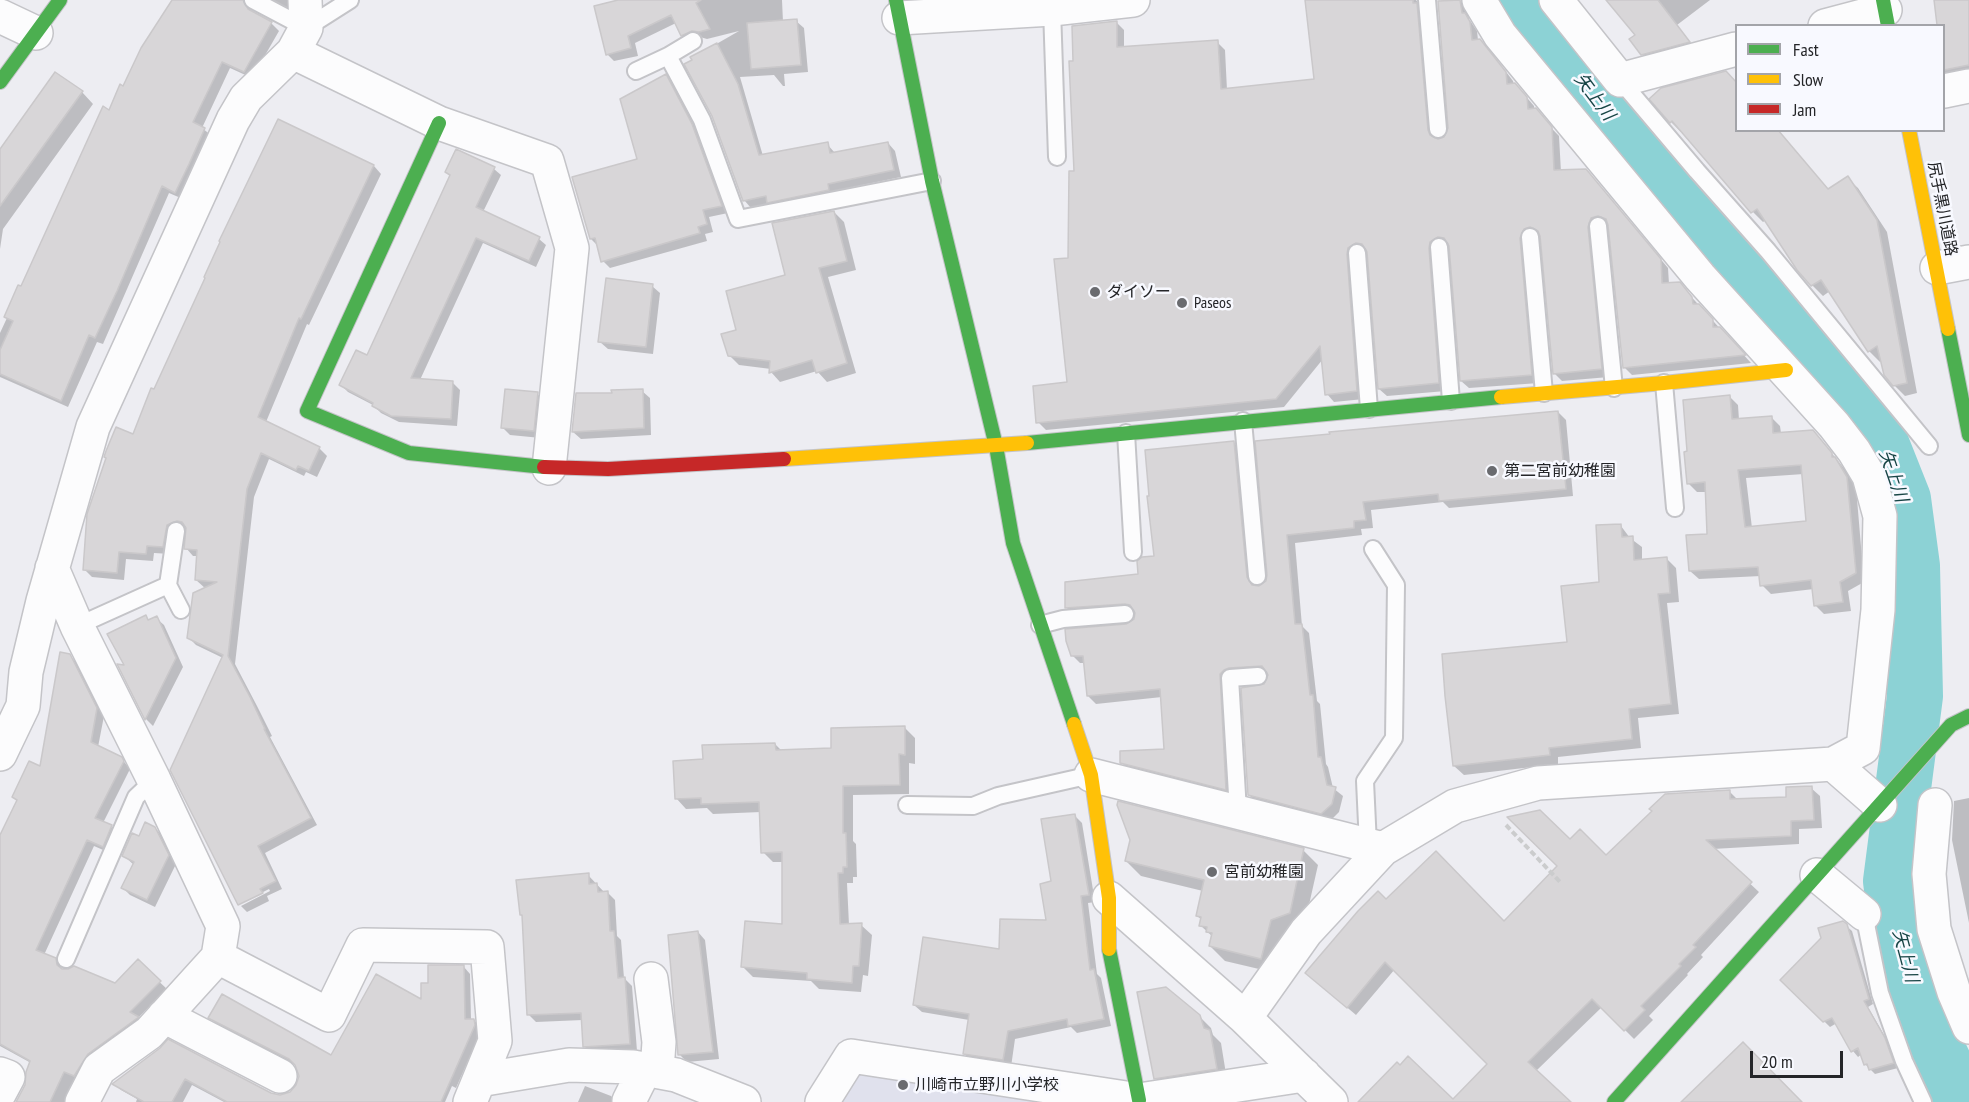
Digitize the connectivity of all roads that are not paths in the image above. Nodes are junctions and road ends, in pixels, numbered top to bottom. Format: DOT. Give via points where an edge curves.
graph roads {
  1 [pos="60,0"];
  2 [pos="253,0"];
  3 [pos="350,0"];
  4 [pos="1427,0"];
  5 [pos="1479,0"];
  6 [pos="1556,0"];
  7 [pos="1119,1"];
  8 [pos="1035,6"];
  9 [pos="898,9"];
  10 [pos="1885,12"];
  11 [pos="0,16"];
  12 [pos="1834,24"];
  13 [pos="302,27"];
  14 [pos="36,33"];
  15 [pos="693,41"];
  16 [pos="1735,50"];
  17 [pos="668,56"];
  18 [pos="636,71"];
  19 [pos="1620,80"];
  20 [pos="0,82"];
  21 [pos="1969,86"];
  22 [pos="1945,91"];
  23 [pos="439,123"];
  24 [pos="1438,129"];
  25 [pos="1909,132"];
  26 [pos="1057,156"];
  27 [pos="932,181"];
  28 [pos="1598,226"];
  29 [pos="1530,237"];
  30 [pos="1439,247"];
  31 [pos="1357,253"];
  32 [pos="1969,262"];
  33 [pos="1937,268"];
  34 [pos="1786,370"];
  35 [pos="1664,383"];
  36 [pos="1614,388"];
  37 [pos="1544,393"];
  38 [pos="1451,401"];
  39 [pos="1369,409"];
  40 [pos="1243,422"];
  41 [pos="1126,433"];
  42 [pos="1969,435"];
  43 [pos="996,446"];
  44 [pos="1929,446"];
  45 [pos="549,468"];
  46 [pos="1675,508"];
  47 [pos="176,531"];
  48 [pos="1373,549"];
  49 [pos="1133,552"];
  50 [pos="52,568"];
  51 [pos="1257,576"];
  52 [pos="168,585"];
  53 [pos="182,610"];
  54 [pos="1125,614"];
  55 [pos="1040,625"];
  56 [pos="77,626"];
  57 [pos="1257,676"];
  58 [pos="8,713"];
  59 [pos="1969,716"];
  60 [pos="0,754"];
  61 [pos="1833,764"];
  62 [pos="1092,775"];
  63 [pos="154,780"];
  64 [pos="1881,804"];
  65 [pos="907,805"];
  66 [pos="1935,805"];
  67 [pos="1238,812"];
  68 [pos="1375,847"];
  69 [pos="1816,875"];
  70 [pos="1109,898"];
  71 [pos="1864,914"];
  72 [pos="218,957"];
  73 [pos="66,959"];
  74 [pos="651,979"];
  75 [pos="164,1016"];
  76 [pos="1245,1018"];
  77 [pos="1969,1027"];
  78 [pos="651,1070"];
  79 [pos="0,1074"];
  80 [pos="1304,1075"];
  81 [pos="280,1076"];
  82 [pos="475,1091"];
  83 [pos="0,1092"];
  84 [pos="1139,1100"];
  85 [pos="629,1101"];
  86 [pos="82,1102"];
  87 [pos="744,1102"];
  88 [pos="822,1102"];
  89 [pos="1331,1102"];
  90 [pos="1614,1102"];
  91 [pos="1923,1102"];
  1 -- 14 [label="street"];
  2 -- 13 [label="lane"];
  3 -- 13 [label="lane"];
  4 -- 24 [label="lane"];
  5 -- 34 [label="street" via="1500,34 1700,277"];
  6 -- 19 [label="street"];
  7 -- 8 [label="street"];
  8 -- 9 [label="street"];
  8 -- 26 [label="lane"];
  9 -- 27 [label="street"];
  10 -- 12 [label="street"];
  11 -- 14 [label="street"];
  13 -- 23 [label="street"];
  13 -- 50 [label="street" via="233,120 93,427"];
  14 -- 20 [label="street"];
  15 -- 17 [label="lane"];
  16 -- 19 [label="street"];
  17 -- 18 [label="lane"];
  17 -- 27 [label="lane" via="702,120 738,219"];
  19 -- 44 [label="lane"];
  21 -- 22 [label="street"];
  23 -- 45 [label="street" via="547,161 572,248"];
  23 -- 45 [label="street" via="307,411 409,453"];
  25 -- 33 [label="street, 尻手黒川道路"];
  27 -- 43 [label="street"];
  28 -- 36 [label="lane"];
  29 -- 37 [label="lane"];
  30 -- 38 [label="lane"];
  31 -- 39 [label="lane"];
  32 -- 33 [label="street"];
  33 -- 42 [label="street, 尻手黒川道路"];
  34 -- 35 [label="street"];
  34 -- 61 [label="street" via="1854,451 1869,476 1880,516 1878,610 1863,748"];
  35 -- 36 [label="street"];
  35 -- 46 [label="lane"];
  36 -- 37 [label="street"];
  37 -- 38 [label="street"];
  38 -- 39 [label="street"];
  39 -- 40 [label="street"];
  40 -- 41 [label="street"];
  40 -- 51 [label="lane"];
  41 -- 43 [label="street"];
  41 -- 49 [label="lane"];
  43 -- 45 [label="street" via="608,469"];
  43 -- 55 [label="street" via="1013,543"];
  47 -- 52 [label="lane"];
  48 -- 68 [label="lane" via="1396,585 1394,738 1365,781"];
  50 -- 56 [label="street"];
  50 -- 58 [label="street" via="26,672 22,706"];
  52 -- 53 [label="lane"];
  52 -- 56 [label="lane"];
  54 -- 55 [label="lane"];
  55 -- 62 [label="street"];
  56 -- 63 [label="street"];
  57 -- 67 [label="lane" via="1230,678"];
  58 -- 60 [label="street"];
  59 -- 64 [label="street" via="1952,724"];
  61 -- 64 [label="street"];
  61 -- 68 [label="street" via="1538,783 1455,806"];
  62 -- 65 [label="lane" via="998,796 973,806"];
  62 -- 67 [label="street"];
  62 -- 70 [label="street"];
  63 -- 72 [label="street" via="224,926"];
  63 -- 73 [label="lane" via="136,796"];
  64 -- 69 [label="street"];
  66 -- 77 [label="street" via="1929,874 1934,929"];
  67 -- 68 [label="street"];
  68 -- 76 [label="street" via="1306,932"];
  69 -- 71 [label="street"];
  69 -- 90 [label="street"];
  70 -- 76 [label="street"];
  70 -- 84 [label="street" via="1108,941"];
  71 -- 91 [label="lane" via="1880,993"];
  72 -- 75 [label="street"];
  72 -- 82 [label="street" via="328,1015 363,945 488,947 495,1041"];
  74 -- 78 [label="street" via="658,1042"];
  75 -- 81 [label="street"];
  75 -- 86 [label="street" via="149,1033 99,1069"];
  76 -- 80 [label="street"];
  78 -- 82 [label="street" via="569,1065"];
  78 -- 85 [label="street"];
  78 -- 87 [label="street" via="676,1075"];
  79 -- 83 [label="street" via="8,1077"];
  80 -- 84 [label="street"];
  80 -- 89 [label="street"];
  84 -- 88 [label="street" via="851,1056"];
}
